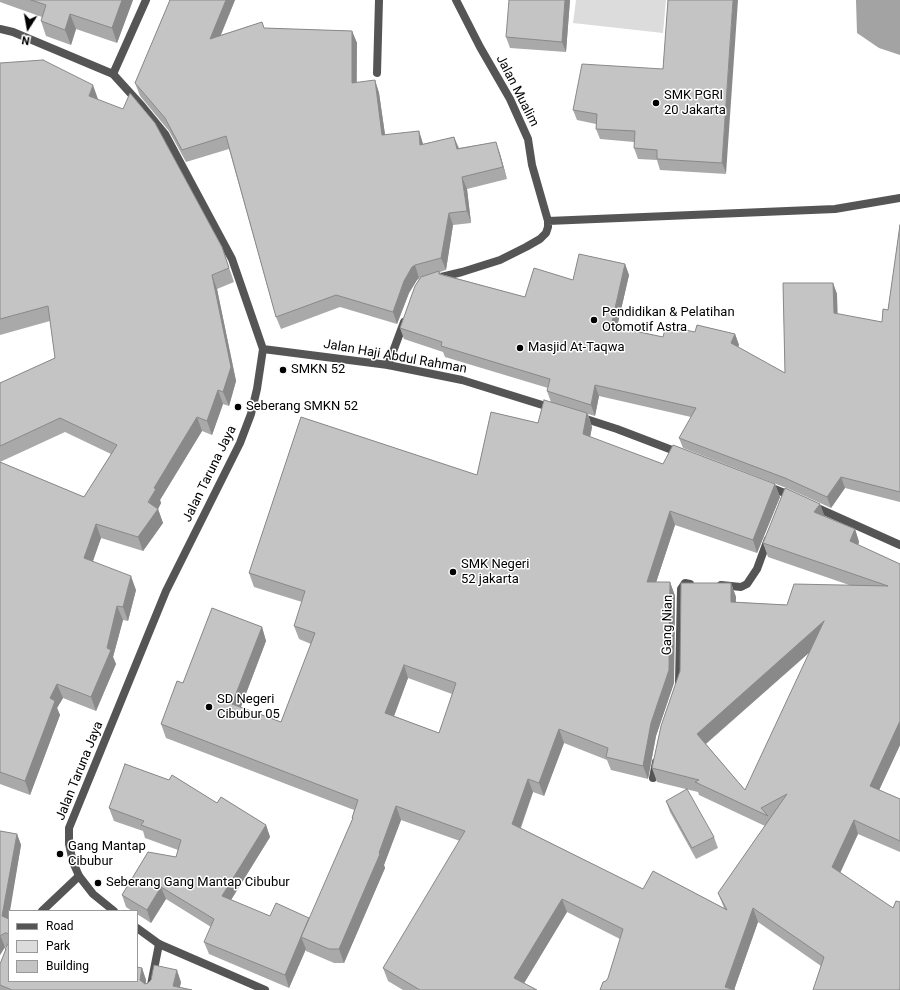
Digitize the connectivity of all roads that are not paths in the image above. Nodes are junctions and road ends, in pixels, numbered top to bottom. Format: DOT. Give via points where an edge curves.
graph roads {
  1 [pos="146,0"];
  2 [pos="380,0"];
  3 [pos="456,0"];
  4 [pos="0,29"];
  5 [pos="377,73"];
  6 [pos="113,74"];
  7 [pos="900,198"];
  8 [pos="548,221"];
  9 [pos="427,281"];
  10 [pos="406,316"];
  11 [pos="263,349"];
  12 [pos="388,365"];
  13 [pos="561,411"];
  14 [pos="575,415"];
  15 [pos="691,457"];
  16 [pos="757,483"];
  17 [pos="772,528"];
  18 [pos="900,546"];
  19 [pos="700,584"];
  20 [pos="715,585"];
  21 [pos="677,691"];
  22 [pos="658,751"];
  23 [pos="653,778"];
  24 [pos="79,876"];
  25 [pos="43,910"];
  26 [pos="113,910"];
  27 [pos="138,929"];
  28 [pos="160,944"];
  29 [pos="150,990"];
  30 [pos="265,990"];
  1 -- 6 [label="street"];
  2 -- 5 [label="street"];
  3 -- 8 [label="street, Jalan Mualim" via="480,48 510,98 528,139 532,165"];
  4 -- 6 [label="street, Jalan Taruna Jaya" via="13,32"];
  6 -- 11 [label="street, Jalan Taruna Jaya" via="165,134 232,259"];
  7 -- 8 [label="street" via="834,209"];
  8 -- 9 [label="street" via="548,231 540,239 500,260"];
  10 -- 12 [label="street"];
  11 -- 12 [label="street, Jalan Haji Abdul Rahman"];
  11 -- 24 [label="street, Jalan Taruna Jaya" via="251,414 240,443 166,591 69,828 68,844"];
  12 -- 13 [label="street, Jalan Haji Abdul Rahman" via="462,380"];
  14 -- 15 [label="street"];
  16 -- 18 [label="street"];
  17 -- 20 [label="street" via="757,569 747,584 741,587"];
  19 -- 21 [label="street, Gang Nian" via="685,584 680,589"];
  22 -- 23 [label="street"];
  24 -- 25 [label="street"];
  24 -- 26 [label="street, Jalan Taruna Jaya" via="94,894"];
  27 -- 28 [label="street"];
  28 -- 29 [label="street"];
  28 -- 30 [label="street"];
}
